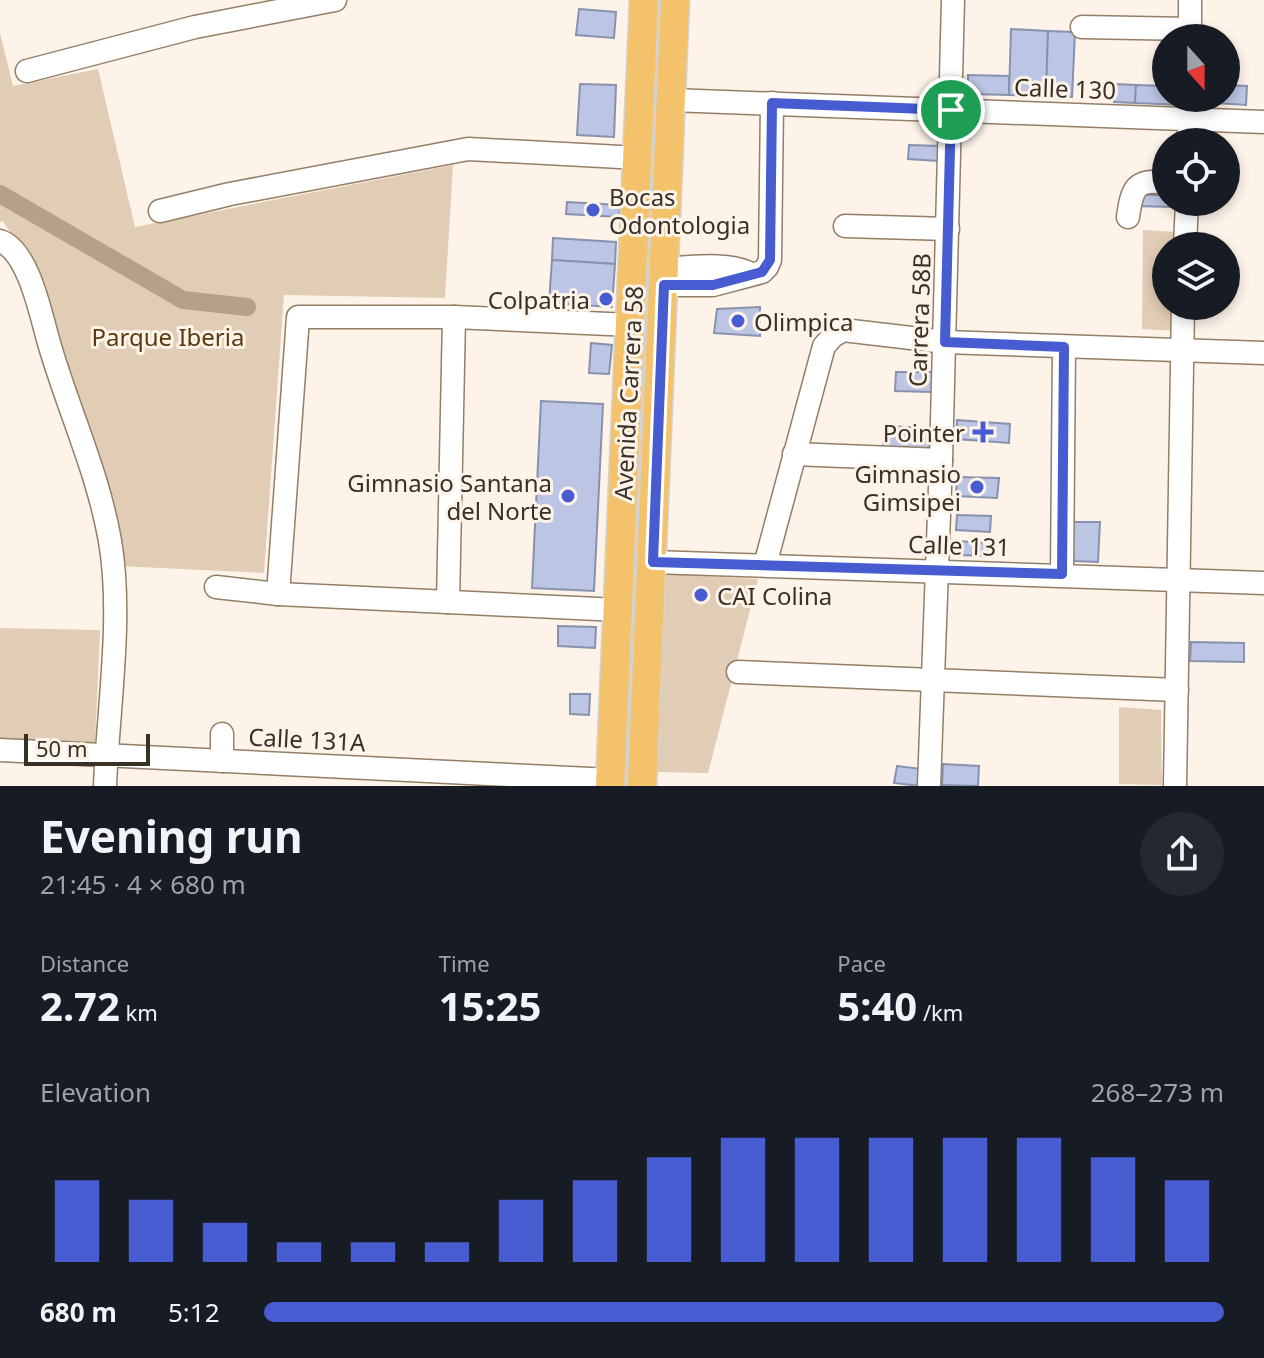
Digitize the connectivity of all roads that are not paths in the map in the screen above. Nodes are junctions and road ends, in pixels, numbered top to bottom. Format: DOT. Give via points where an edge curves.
graph roads {
  1 [pos="335,0"];
  2 [pos="644,0"];
  3 [pos="675,0"];
  4 [pos="953,0"];
  5 [pos="1190,0"];
  6 [pos="1190,24"];
  7 [pos="1082,27"];
  8 [pos="1152,31"];
  9 [pos="27,71"];
  10 [pos="671,100"];
  11 [pos="772,103"];
  12 [pos="1152,109"];
  13 [pos="951,110"];
  14 [pos="1206,112"];
  15 [pos="1264,122"];
  16 [pos="639,158"];
  17 [pos="1152,183"];
  18 [pos="160,211"];
  19 [pos="1128,217"];
  20 [pos="845,226"];
  21 [pos="948,229"];
  22 [pos="0,241"];
  23 [pos="664,277"];
  24 [pos="454,317"];
  25 [pos="1183,320"];
  26 [pos="631,325"];
  27 [pos="945,342"];
  28 [pos="1064,347"];
  29 [pos="1182,351"];
  30 [pos="1264,353"];
  31 [pos="794,454"];
  32 [pos="941,460"];
  33 [pos="653,562"];
  34 [pos="765,565"];
  35 [pos="938,570"];
  36 [pos="1062,574"];
  37 [pos="1178,580"];
  38 [pos="1264,583"];
  39 [pos="216,587"];
  40 [pos="278,594"];
  41 [pos="448,602"];
  42 [pos="619,610"];
  43 [pos="738,672"];
  44 [pos="932,681"];
  45 [pos="1177,690"];
  46 [pos="222,734"];
  47 [pos="0,750"];
  48 [pos="106,755"];
  49 [pos="222,761"];
  50 [pos="272,775"];
  51 [pos="611,783"];
  52 [pos="105,786"];
  53 [pos="642,786"];
  54 [pos="929,786"];
  55 [pos="1175,786"];
  1 -- 9 [label="street" via="195,27"];
  2 -- 16 [label="main road, Avenida Carrera 58"];
  3 -- 10 [label="main road, Avenida Carrera 58"];
  4 -- 13 [label="street, Carrera 58B"];
  5 -- 6 [label="street"];
  7 -- 8 [label="street"];
  10 -- 11 [label="street, Calle 130"];
  10 -- 23 [label="main road, Avenida Carrera 58"];
  11 -- 13 [label="street, Calle 130"];
  11 -- 23 [label="street" via="770,260 762,272 713,285"];
  12 -- 13 [label="street, Calle 130"];
  13 -- 21 [label="street, Carrera 58B"];
  14 -- 15 [label="street, Calle 130"];
  16 -- 18 [label="street" via="468,149"];
  16 -- 26 [label="main road, Avenida Carrera 58"];
  17 -- 19 [label="street" via="1135,188"];
  20 -- 21 [label="street"];
  21 -- 27 [label="street, Carrera 58B"];
  22 -- 48 [label="street" via="19,254 33,291 90,457 110,543 115,616"];
  23 -- 33 [label="main road, Avenida Carrera 58"];
  24 -- 26 [label="street"];
  24 -- 40 [label="street" via="298,317"];
  24 -- 41 [label="street"];
  25 -- 29 [label="street"];
  26 -- 42 [label="main road, Avenida Carrera 58"];
  27 -- 28 [label="street"];
  27 -- 31 [label="street" via="843,330 833,336 824,346"];
  27 -- 32 [label="street, Carrera 58B"];
  28 -- 29 [label="street"];
  28 -- 36 [label="street"];
  29 -- 30 [label="street"];
  29 -- 37 [label="street"];
  31 -- 32 [label="street"];
  31 -- 34 [label="street"];
  32 -- 35 [label="street, Carrera 58B"];
  33 -- 34 [label="street, Calle 131"];
  33 -- 53 [label="main road, Avenida Carrera 58"];
  34 -- 35 [label="street, Calle 131"];
  35 -- 36 [label="street, Calle 131"];
  35 -- 44 [label="street, Carrera 58B"];
  36 -- 37 [label="street, Calle 131"];
  37 -- 38 [label="street, Calle 131"];
  37 -- 45 [label="street"];
  39 -- 40 [label="street"];
  40 -- 41 [label="street"];
  41 -- 42 [label="street"];
  42 -- 51 [label="main road, Avenida Carrera 58"];
  43 -- 44 [label="street"];
  44 -- 45 [label="street"];
  44 -- 54 [label="street, Carrera 58B"];
  45 -- 55 [label="street"];
  46 -- 49 [label="street"];
  47 -- 48 [label="street, Calle 131A"];
  48 -- 49 [label="street, Calle 131A"];
  48 -- 52 [label="street"];
  49 -- 50 [label="street, Calle 131A"];
  50 -- 51 [label="street, Calle 131A"];
}
